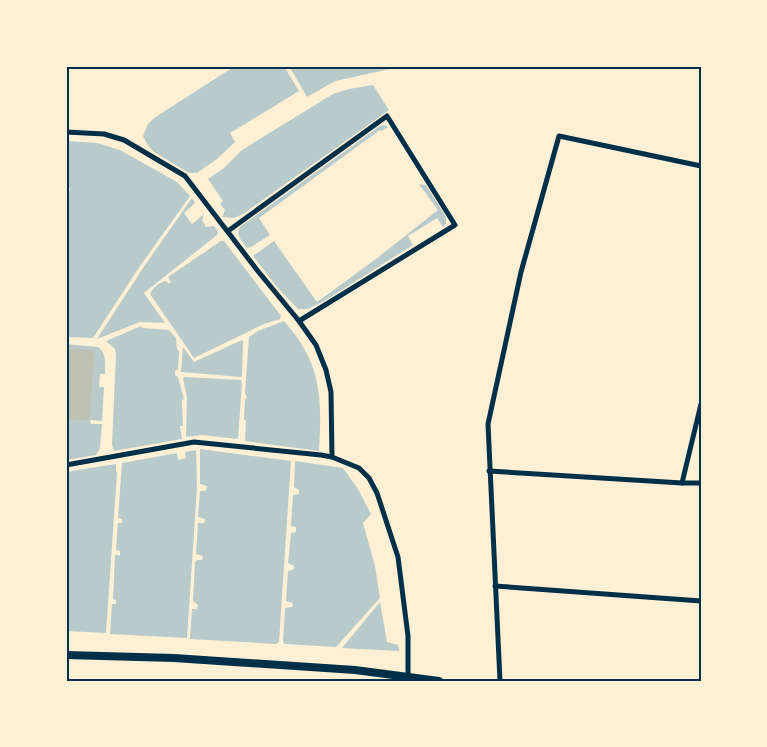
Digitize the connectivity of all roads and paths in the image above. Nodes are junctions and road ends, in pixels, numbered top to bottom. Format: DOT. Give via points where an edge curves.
graph roads {
  1 [pos="66,132"];
  2 [pos="701,166"];
  3 [pos="228,231"];
  4 [pos="299,321"];
  5 [pos="701,404"];
  6 [pos="332,457"];
  7 [pos="66,465"];
  8 [pos="490,471"];
  9 [pos="682,483"];
  10 [pos="701,483"];
  11 [pos="494,586"];
  12 [pos="701,600"];
  13 [pos="66,655"];
  14 [pos="408,676"];
  15 [pos="439,681"];
  16 [pos="500,681"];
  1 -- 3 [label="street" via="104,134 124,140 177,171"];
  2 -- 8 [label="street" via="559,136 521,272 488,424"];
  3 -- 4 [label="street"];
  3 -- 4 [label="street" via="387,116 455,225"];
  4 -- 6 [label="street" via="316,346 329,379"];
  5 -- 9 [label="street"];
  6 -- 7 [label="street" via="194,442"];
  6 -- 14 [label="street" via="359,468 377,493 398,556 408,636"];
  8 -- 9 [label="street"];
  8 -- 11 [label="street"];
  9 -- 10 [label="street"];
  11 -- 12 [label="street"];
  11 -- 16 [label="street"];
  13 -- 14 [label="street" via="174,658"];
  14 -- 15 [label="street"];
}
